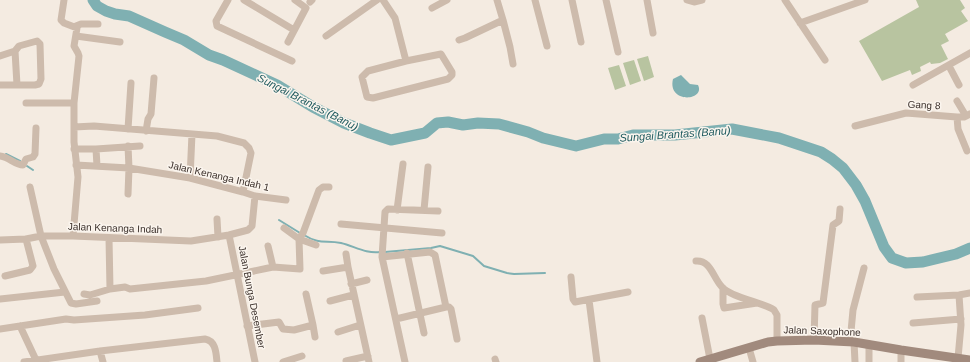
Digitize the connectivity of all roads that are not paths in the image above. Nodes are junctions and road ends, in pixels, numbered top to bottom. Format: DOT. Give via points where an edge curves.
graph roads {
  1 [pos="228,0"];
  2 [pos="244,0"];
  3 [pos="295,0"];
  4 [pos="377,0"];
  5 [pos="383,0"];
  6 [pos="447,0"];
  7 [pos="497,0"];
  8 [pos="535,0"];
  9 [pos="572,0"];
  10 [pos="606,0"];
  11 [pos="647,0"];
  12 [pos="687,0"];
  13 [pos="702,0"];
  14 [pos="785,0"];
  15 [pos="865,0"];
  16 [pos="64,3"];
  17 [pos="432,8"];
  18 [pos="503,20"];
  19 [pos="800,23"];
  20 [pos="98,24"];
  21 [pos="76,26"];
  22 [pos="294,30"];
  23 [pos="653,33"];
  24 [pos="76,36"];
  25 [pos="326,36"];
  26 [pos="459,40"];
  27 [pos="120,42"];
  28 [pos="288,42"];
  29 [pos="581,42"];
  30 [pos="547,46"];
  31 [pos="15,51"];
  32 [pos="618,52"];
  33 [pos="970,53"];
  34 [pos="0,56"];
  35 [pos="825,60"];
  36 [pos="292,61"];
  37 [pos="406,61"];
  38 [pos="513,64"];
  39 [pos="949,66"];
  40 [pos="154,78"];
  41 [pos="131,83"];
  42 [pos="0,85"];
  43 [pos="16,85"];
  44 [pos="913,85"];
  45 [pos="959,85"];
  46 [pos="957,100"];
  47 [pos="26,103"];
  48 [pos="74,104"];
  49 [pos="968,115"];
  50 [pos="957,117"];
  51 [pos="855,126"];
  52 [pos="74,127"];
  53 [pos="36,128"];
  54 [pos="128,129"];
  55 [pos="146,131"];
  56 [pos="192,134"];
  57 [pos="128,146"];
  58 [pos="140,146"];
  59 [pos="74,149"];
  60 [pos="96,149"];
  61 [pos="967,151"];
  62 [pos="0,156"];
  63 [pos="403,164"];
  64 [pos="76,165"];
  65 [pos="97,166"];
  66 [pos="428,167"];
  67 [pos="129,168"];
  68 [pos="190,178"];
  69 [pos="30,187"];
  70 [pos="329,188"];
  71 [pos="243,192"];
  72 [pos="128,194"];
  73 [pos="255,196"];
  74 [pos="286,200"];
  75 [pos="840,209"];
  76 [pos="398,210"];
  77 [pos="424,210"];
  78 [pos="438,211"];
  79 [pos="217,219"];
  80 [pos="341,224"];
  81 [pos="284,228"];
  82 [pos="384,228"];
  83 [pos="442,233"];
  84 [pos="41,236"];
  85 [pos="73,236"];
  86 [pos="229,236"];
  87 [pos="301,236"];
  88 [pos="218,237"];
  89 [pos="109,238"];
  90 [pos="26,239"];
  91 [pos="0,240"];
  92 [pos="268,246"];
  93 [pos="316,246"];
  94 [pos="346,254"];
  95 [pos="382,254"];
  96 [pos="407,254"];
  97 [pos="696,260"];
  98 [pos="273,267"];
  99 [pos="348,267"];
  100 [pos="864,268"];
  101 [pos="323,271"];
  102 [pos="236,274"];
  103 [pos="5,276"];
  104 [pos="571,277"];
  105 [pos="367,280"];
  106 [pos="351,284"];
  107 [pos="110,288"];
  108 [pos="723,288"];
  109 [pos="65,292"];
  110 [pos="628,292"];
  111 [pos="970,293"];
  112 [pos="84,294"];
  113 [pos="306,294"];
  114 [pos="353,295"];
  115 [pos="959,295"];
  116 [pos="917,297"];
  117 [pos="0,299"];
  118 [pos="589,300"];
  119 [pos="97,301"];
  120 [pos="330,301"];
  121 [pos="758,304"];
  122 [pos="198,308"];
  123 [pos="446,308"];
  124 [pos="420,314"];
  125 [pos="702,318"];
  126 [pos="396,319"];
  127 [pos="961,319"];
  128 [pos="913,323"];
  129 [pos="313,325"];
  130 [pos="360,325"];
  131 [pos="20,326"];
  132 [pos="247,326"];
  133 [pos="0,329"];
  134 [pos="338,332"];
  135 [pos="424,333"];
  136 [pos="316,337"];
  137 [pos="457,339"];
  138 [pos="814,340"];
  139 [pos="777,341"];
  140 [pos="852,342"];
  141 [pos="868,344"];
  142 [pos="749,348"];
  143 [pos="901,350"];
  144 [pos="100,351"];
  145 [pos="302,356"];
  146 [pos="958,358"];
  147 [pos="368,359"];
  148 [pos="710,359"];
  149 [pos="36,360"];
  150 [pos="970,360"];
  151 [pos="346,361"];
  152 [pos="24,362"];
  153 [pos="103,362"];
  154 [pos="217,362"];
  155 [pos="255,362"];
  156 [pos="283,362"];
  157 [pos="405,362"];
  158 [pos="597,362"];
  159 [pos="700,362"];
  160 [pos="753,362"];
  161 [pos="855,362"];
  162 [pos="869,362"];
  163 [pos="901,362"];
  1 -- 36 [label="street" via="216,21 217,26"];
  2 -- 22 [label="street"];
  3 -- 22 [label="street" via="306,8"];
  4 -- 25 [label="street"];
  5 -- 37 [label="street" via="395,18"];
  6 -- 17 [label="street"];
  7 -- 18 [label="street"];
  8 -- 30 [label="street"];
  9 -- 29 [label="street"];
  10 -- 32 [label="street"];
  11 -- 23 [label="street"];
  12 -- 13 [label="street"];
  14 -- 19 [label="street"];
  15 -- 19 [label="street"];
  16 -- 21 [label="street" via="61,21"];
  18 -- 26 [label="street"];
  18 -- 38 [label="street"];
  19 -- 35 [label="street"];
  20 -- 21 [label="street"];
  21 -- 24 [label="street"];
  22 -- 28 [label="street"];
  24 -- 27 [label="street"];
  24 -- 48 [label="street" via="74,46 79,56"];
  31 -- 34 [label="street"];
  31 -- 43 [label="street"];
  31 -- 43 [label="street" via="19,46 37,41 40,44 41,82 37,85"];
  33 -- 39 [label="street"];
  37 -- 37 [label="street" via="441,54 452,75 448,79 391,94 367,97 362,77 365,73"];
  39 -- 44 [label="street"];
  39 -- 45 [label="street"];
  40 -- 55 [label="street" via="151,114"];
  41 -- 54 [label="street"];
  42 -- 43 [label="street"];
  46 -- 49 [label="street"];
  47 -- 48 [label="street"];
  48 -- 52 [label="street"];
  49 -- 50 [label="street, Gang 8"];
  50 -- 51 [label="street, Gang 8" via="906,113"];
  50 -- 61 [label="street" via="958,129"];
  52 -- 54 [label="street"];
  52 -- 59 [label="street"];
  53 -- 62 [label="street" via="35,154 26,159 23,165 20,166"];
  54 -- 55 [label="street"];
  55 -- 56 [label="street"];
  56 -- 68 [label="street"];
  56 -- 71 [label="street" via="217,136 244,143 249,148 251,154"];
  57 -- 58 [label="street"];
  57 -- 60 [label="street"];
  57 -- 67 [label="street"];
  59 -- 60 [label="street"];
  59 -- 64 [label="street"];
  60 -- 65 [label="street"];
  63 -- 76 [label="street"];
  64 -- 65 [label="street, Jalan Kenanga Indah 1"];
  64 -- 85 [label="street" via="78,172"];
  65 -- 67 [label="street, Jalan Kenanga Indah 1"];
  66 -- 77 [label="street"];
  67 -- 68 [label="street, Jalan Kenanga Indah 1"];
  67 -- 72 [label="street"];
  68 -- 71 [label="street, Jalan Kenanga Indah 1"];
  69 -- 84 [label="street"];
  70 -- 87 [label="street" via="323,187 319,190"];
  71 -- 73 [label="street, Jalan Kenanga Indah 1"];
  73 -- 74 [label="street, Jalan Kenanga Indah 1"];
  73 -- 86 [label="street, Jalan Kenanga Indah" via="253,224 250,229"];
  75 -- 138 [label="street" via="839,221 833,225 823,303 816,305"];
  76 -- 77 [label="street"];
  76 -- 82 [label="street" via="386,210"];
  77 -- 78 [label="street"];
  79 -- 88 [label="street"];
  80 -- 82 [label="street"];
  81 -- 87 [label="street"];
  82 -- 83 [label="street"];
  82 -- 95 [label="street"];
  84 -- 85 [label="street, Jalan Kenanga Indah"];
  84 -- 90 [label="street, Jalan Kenanga Indah"];
  84 -- 109 [label="street"];
  85 -- 89 [label="street, Jalan Kenanga Indah"];
  86 -- 88 [label="street, Jalan Kenanga Indah"];
  86 -- 102 [label="street, Jalan Bunga Desember"];
  87 -- 93 [label="street"];
  87 -- 98 [label="street" via="303,270"];
  88 -- 89 [label="street, Jalan Kenanga Indah" via="191,240"];
  89 -- 107 [label="street"];
  90 -- 91 [label="street, Jalan Kenanga Indah"];
  90 -- 103 [label="street" via="33,266 30,270"];
  92 -- 98 [label="street"];
  94 -- 99 [label="street"];
  95 -- 96 [label="street"];
  95 -- 126 [label="street"];
  96 -- 123 [label="street" via="434,253"];
  96 -- 124 [label="street"];
  97 -- 108 [label="street" via="706,263"];
  98 -- 102 [label="street"];
  99 -- 101 [label="street"];
  99 -- 106 [label="street"];
  100 -- 140 [label="street" via="853,310"];
  102 -- 107 [label="street" via="206,281 130,289"];
  102 -- 132 [label="street, Jalan Bunga Desember"];
  104 -- 118 [label="street" via="575,302"];
  105 -- 106 [label="street"];
  106 -- 114 [label="street"];
  107 -- 112 [label="street" via="90,295"];
  108 -- 121 [label="street"];
  108 -- 121 [label="street" via="724,308"];
  109 -- 117 [label="street"];
  109 -- 119 [label="street" via="72,304"];
  110 -- 118 [label="street"];
  111 -- 115 [label="street"];
  113 -- 129 [label="street"];
  114 -- 120 [label="street"];
  114 -- 130 [label="street"];
  115 -- 116 [label="street"];
  115 -- 127 [label="street"];
  118 -- 158 [label="street"];
  121 -- 139 [label="street" via="775,311"];
  122 -- 131 [label="street" via="145,315 66,319"];
  123 -- 124 [label="street"];
  123 -- 137 [label="street" via="451,309"];
  124 -- 126 [label="street"];
  124 -- 135 [label="street"];
  125 -- 148 [label="street"];
  126 -- 157 [label="street"];
  127 -- 128 [label="street"];
  127 -- 146 [label="street"];
  129 -- 132 [label="street" via="288,330 283,329 279,322"];
  129 -- 136 [label="street"];
  130 -- 134 [label="street"];
  130 -- 147 [label="street"];
  131 -- 133 [label="street"];
  131 -- 149 [label="street"];
  132 -- 155 [label="street, Jalan Bunga Desember"];
  138 -- 139 [label="main road, Jalan Saxophone"];
  138 -- 140 [label="main road, Jalan Saxophone"];
  139 -- 142 [label="main road, Jalan Saxophone"];
  140 -- 141 [label="main road, Jalan Saxophone"];
  140 -- 161 [label="street"];
  141 -- 143 [label="main road, Jalan Saxophone"];
  141 -- 162 [label="street"];
  142 -- 148 [label="main road, Jalan Saxophone"];
  142 -- 160 [label="street"];
  143 -- 146 [label="main road, Jalan Saxophone"];
  143 -- 163 [label="street"];
  144 -- 149 [label="street"];
  144 -- 153 [label="street"];
  144 -- 154 [label="street" via="208,339 214,346"];
  145 -- 156 [label="street"];
  146 -- 150 [label="main road, Jalan Saxophone"];
  147 -- 151 [label="street"];
  148 -- 159 [label="main road, Jalan Saxophone"];
  149 -- 152 [label="street"];
}
